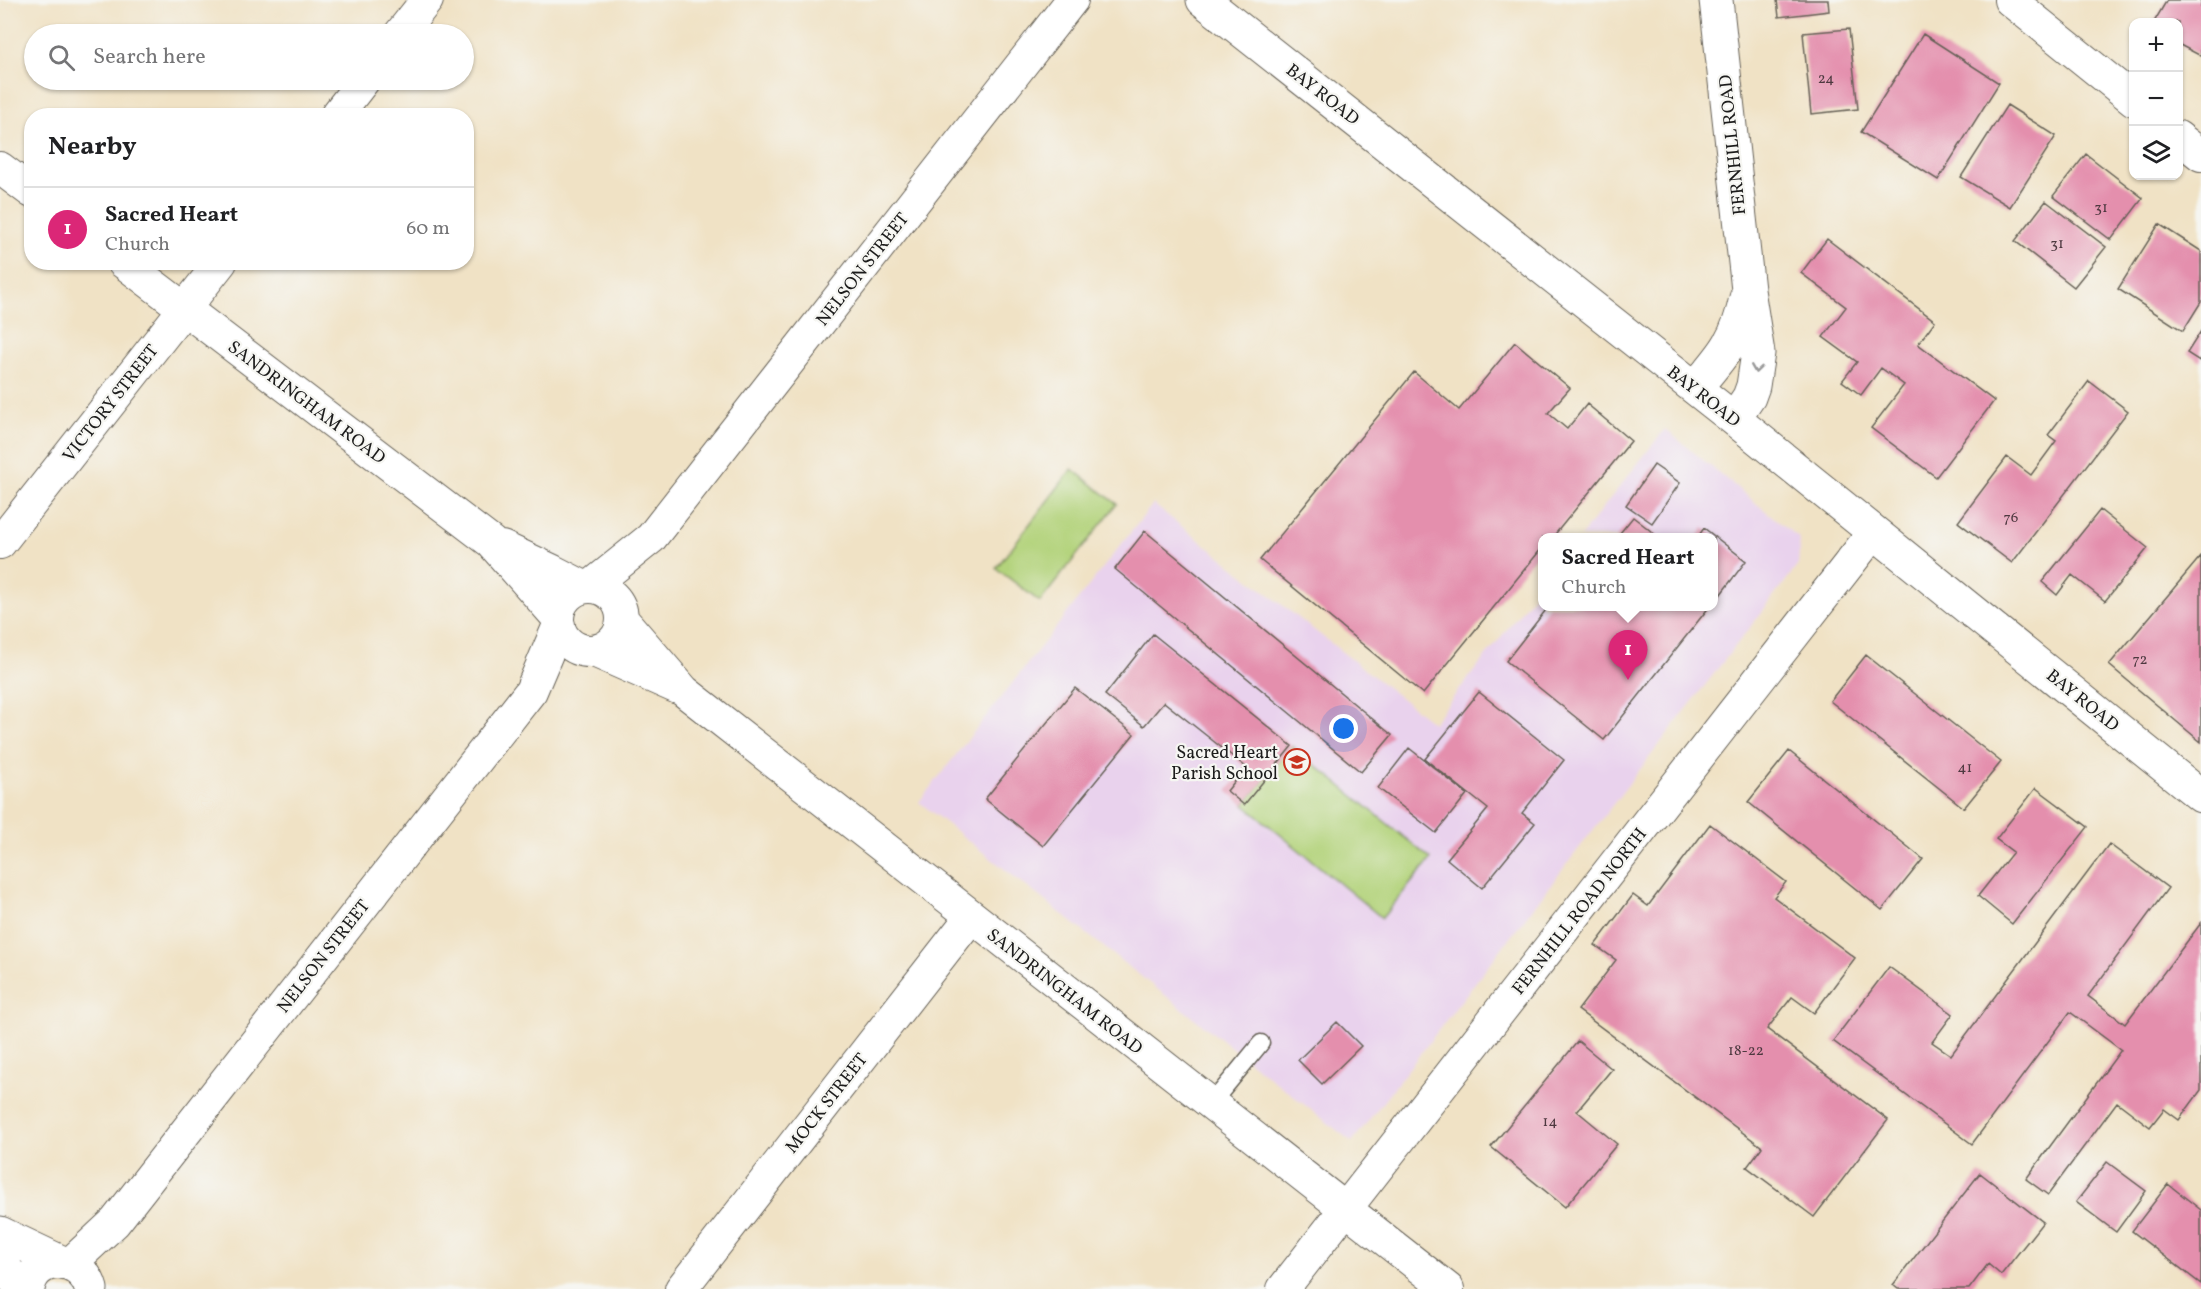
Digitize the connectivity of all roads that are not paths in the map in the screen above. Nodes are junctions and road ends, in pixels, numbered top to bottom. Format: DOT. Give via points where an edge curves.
graph roads {
  1 [pos="427,0"];
  2 [pos="1072,0"];
  3 [pos="1203,0"];
  4 [pos="1716,0"];
  5 [pos="2010,0"];
  6 [pos="408,24"];
  7 [pos="356,90"];
  8 [pos="2129,97"];
  9 [pos="342,108"];
  10 [pos="2183,141"];
  11 [pos="2201,155"];
  12 [pos="0,168"];
  13 [pos="24,186"];
  14 [pos="133,270"];
  15 [pos="215,270"];
  16 [pos="1748,290"];
  17 [pos="184,309"];
  18 [pos="1695,388"];
  19 [pos="1734,419"];
  20 [pos="1875,532"];
  21 [pos="651,538"];
  22 [pos="491,542"];
  23 [pos="0,543"];
  24 [pos="587,587"];
  25 [pos="621,614"];
  26 [pos="559,622"];
  27 [pos="590,651"];
  28 [pos="531,691"];
  29 [pos="684,691"];
  30 [pos="2201,796"];
  31 [pos="971,917"];
  32 [pos="1261,1044"];
  33 [pos="1211,1104"];
  34 [pos="1345,1209"];
  35 [pos="0,1233"];
  36 [pos="0,1263"];
  37 [pos="82,1278"];
  38 [pos="23,1289"];
  39 [pos="28,1289"];
  40 [pos="681,1289"];
  41 [pos="1282,1289"];
  42 [pos="1448,1289"];
  1 -- 6 [label="street"];
  2 -- 21 [label="street, NELSON STREET"];
  3 -- 18 [label="main road, BAY ROAD"];
  4 -- 16 [label="main road, FERNHILL ROAD"];
  5 -- 8 [label="street"];
  7 -- 9 [label="street"];
  10 -- 11 [label="street"];
  12 -- 13 [label="street"];
  14 -- 17 [label="street, SANDRINGHAM ROAD"];
  15 -- 17 [label="street, VICTORY STREET"];
  16 -- 18 [label="main road, FERNHILL ROAD" via="1733,339"];
  16 -- 19 [label="main road, FERNHILL ROAD, one-way" via="1757,362 1749,397"];
  17 -- 22 [label="street, SANDRINGHAM ROAD"];
  17 -- 23 [label="street, VICTORY STREET"];
  18 -- 19 [label="main road, BAY ROAD"];
  19 -- 20 [label="main road, BAY ROAD"];
  20 -- 30 [label="main road, BAY ROAD"];
  20 -- 34 [label="street, FERNHILL ROAD NORTH"];
  21 -- 24 [label="street, NELSON STREET"];
  21 -- 25 [label="street, NELSON STREET"];
  22 -- 24 [label="street, SANDRINGHAM ROAD"];
  22 -- 26 [label="street, SANDRINGHAM ROAD"];
  24 -- 25 [label="street" via="609,593"];
  24 -- 26 [label="street" via="566,598"];
  25 -- 27 [label="street" via="621,628 611,644"];
  25 -- 29 [label="street, SANDRINGHAM ROAD"];
  26 -- 27 [label="street" via="568,642"];
  26 -- 28 [label="street, NELSON STREET"];
  27 -- 28 [label="street, NELSON STREET"];
  27 -- 29 [label="street, SANDRINGHAM ROAD"];
  28 -- 37 [label="street, NELSON STREET" via="115,1222"];
  29 -- 31 [label="street, SANDRINGHAM ROAD"];
  31 -- 33 [label="street, SANDRINGHAM ROAD"];
  31 -- 40 [label="street, MOCK STREET"];
  32 -- 33 [label="lane"];
  33 -- 34 [label="street, SANDRINGHAM ROAD"];
  34 -- 41 [label="street, FERNHILL ROAD NORTH"];
  34 -- 42 [label="street, SANDRINGHAM ROAD"];
  35 -- 37 [label="main road"];
  36 -- 38 [label="main road"];
  37 -- 39 [label="main road" via="40,1268"];
}
